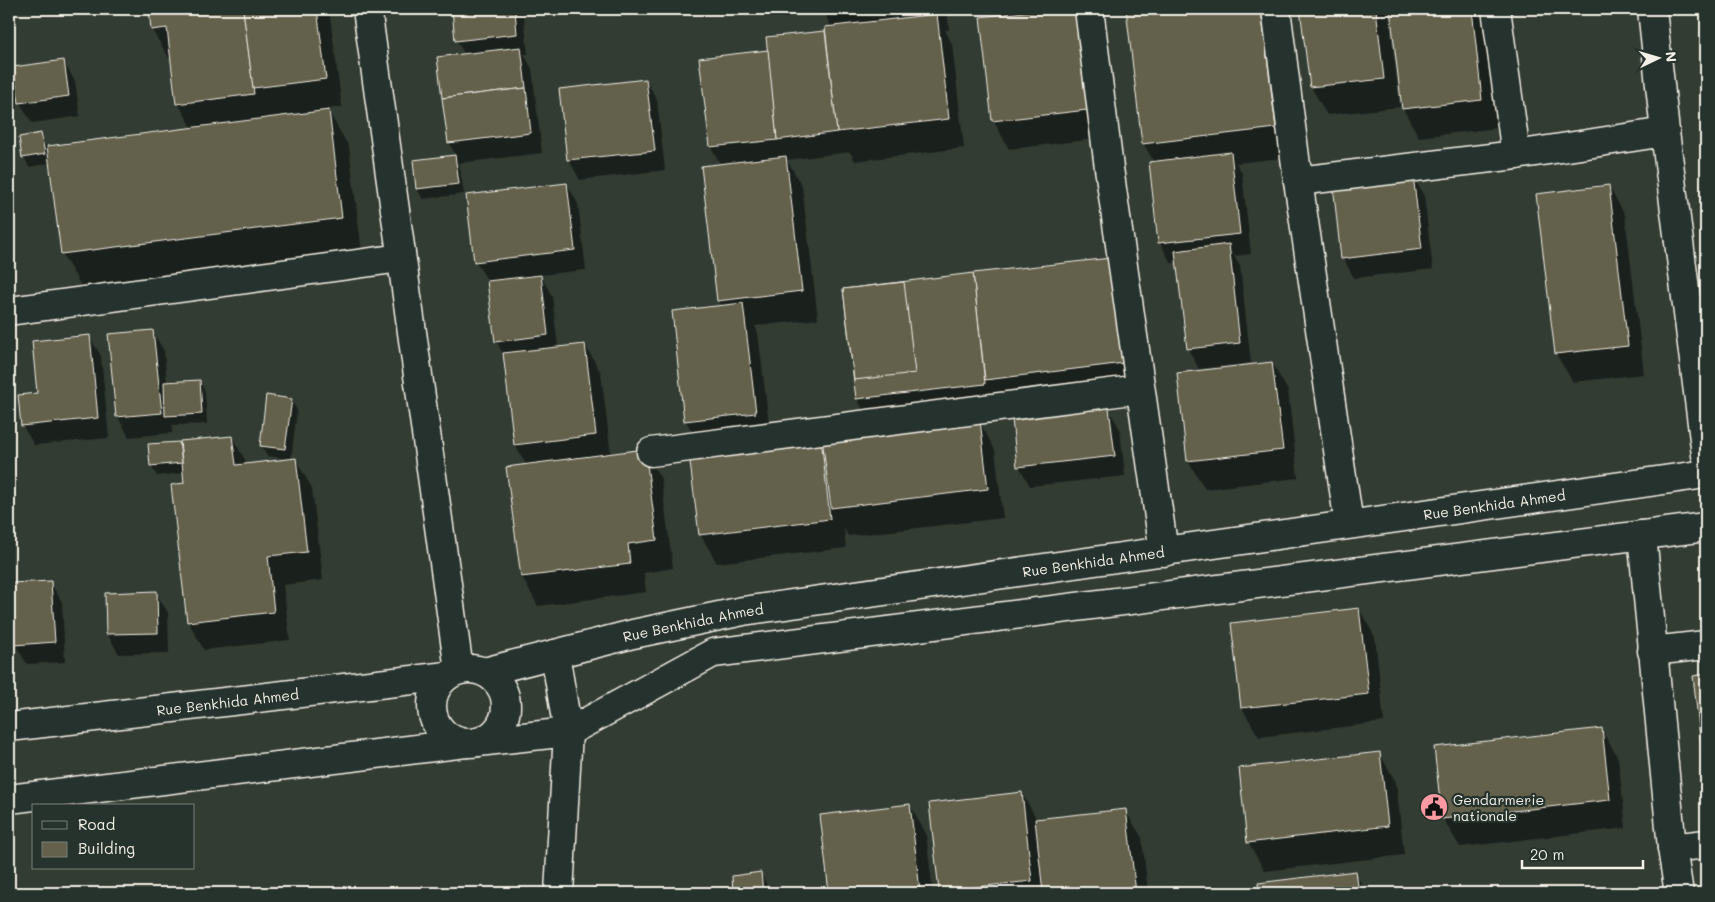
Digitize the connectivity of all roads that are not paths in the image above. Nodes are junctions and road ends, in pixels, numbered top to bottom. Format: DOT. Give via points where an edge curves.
graph roads {
  1 [pos="367,9"];
  2 [pos="1089,9"];
  3 [pos="1276,9"];
  4 [pos="1496,9"];
  5 [pos="1652,9"];
  6 [pos="1665,132"];
  7 [pos="1516,156"];
  8 [pos="1298,181"];
  9 [pos="401,258"];
  10 [pos="9,311"];
  11 [pos="1140,389"];
  12 [pos="651,452"];
  13 [pos="1706,455"];
  14 [pos="1706,474"];
  15 [pos="1348,524"];
  16 [pos="1706,527"];
  17 [pos="1642,535"];
  18 [pos="1164,552"];
  19 [pos="1706,645"];
  20 [pos="1652,651"];
  21 [pos="555,654"];
  22 [pos="463,672"];
  23 [pos="9,727"];
  24 [pos="568,732"];
  25 [pos="472,742"];
  26 [pos="9,800"];
  27 [pos="1706,844"];
  28 [pos="1672,848"];
  29 [pos="559,893"];
  30 [pos="1679,893"];
  1 -- 9 [label="street"];
  2 -- 11 [label="street"];
  3 -- 8 [label="street"];
  4 -- 7 [label="street"];
  5 -- 6 [label="street"];
  6 -- 7 [label="street"];
  6 -- 13 [label="street"];
  7 -- 8 [label="street"];
  8 -- 15 [label="street"];
  9 -- 10 [label="street"];
  9 -- 22 [label="street"];
  11 -- 12 [label="street"];
  11 -- 18 [label="street"];
  14 -- 15 [label="street, Rue Benkhida Ahmed"];
  15 -- 18 [label="street, Rue Benkhida Ahmed"];
  16 -- 17 [label="street"];
  17 -- 20 [label="street"];
  17 -- 24 [label="street" via="713,653"];
  18 -- 21 [label="street, Rue Benkhida Ahmed" via="743,611"];
  19 -- 20 [label="street"];
  20 -- 28 [label="street"];
  21 -- 22 [label="street, Rue Benkhida Ahmed"];
  21 -- 24 [label="street"];
  22 -- 23 [label="street, Rue Benkhida Ahmed"];
  22 -- 25 [label="street" via="438,685 432,709 435,722 443,732 453,740"];
  22 -- 25 [label="street" via="494,679 502,690 505,708 499,727 490,736"];
  24 -- 25 [label="street"];
  24 -- 29 [label="street"];
  25 -- 26 [label="street"];
  27 -- 28 [label="street"];
  28 -- 30 [label="street"];
}
